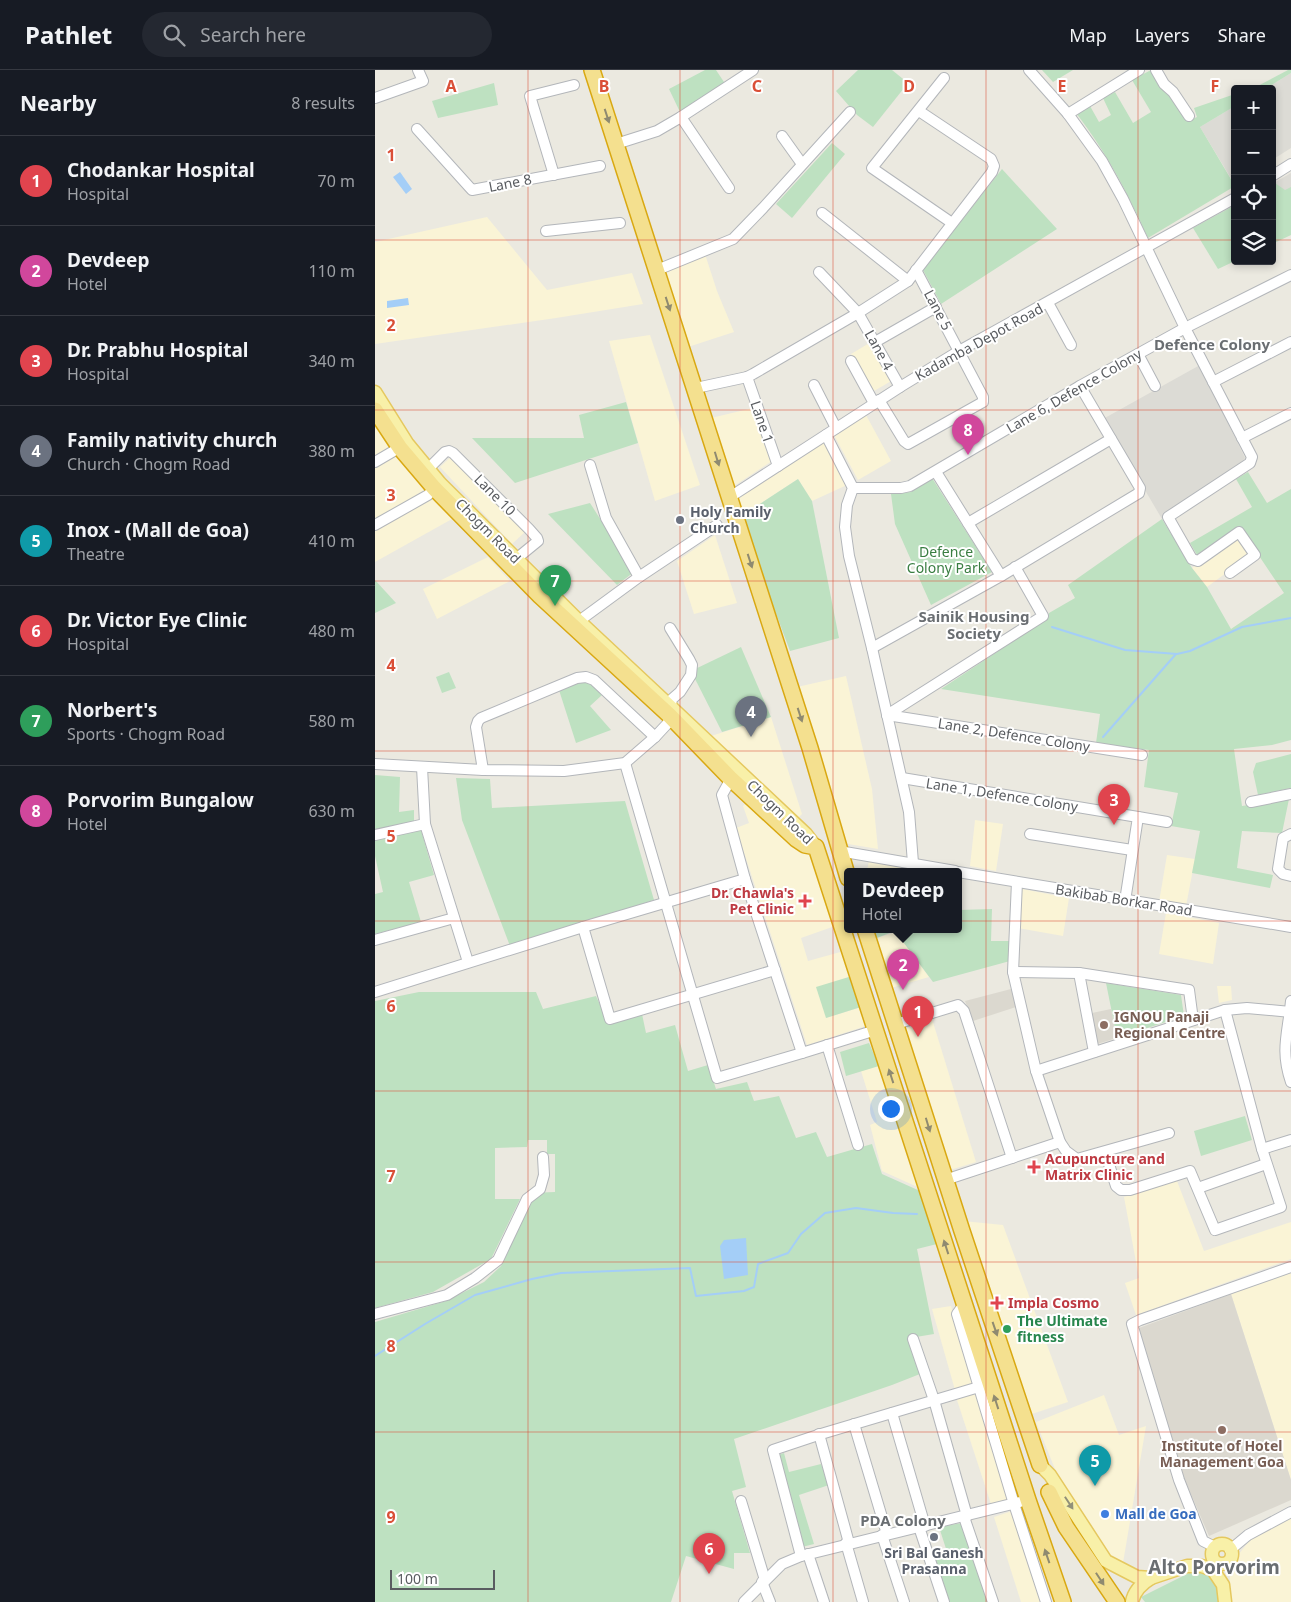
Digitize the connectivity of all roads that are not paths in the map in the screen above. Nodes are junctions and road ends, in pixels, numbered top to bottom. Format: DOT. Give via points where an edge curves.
graph roads {
  1 [pos="418,70"];
  2 [pos="592,70"];
  3 [pos="1029,70"];
  4 [pos="1139,70"];
  5 [pos="1156,70"];
  6 [pos="747,72"];
  7 [pos="944,78"];
  8 [pos="575,85"];
  9 [pos="375,98"];
  10 [pos="919,111"];
  11 [pos="850,112"];
  12 [pos="1068,114"];
  13 [pos="1189,116"];
  14 [pos="681,117"];
  15 [pos="417,129"];
  16 [pos="782,136"];
  17 [pos="616,144"];
  18 [pos="802,164"];
  19 [pos="1291,164"];
  20 [pos="600,166"];
  21 [pos="554,175"];
  22 [pos="1274,175"];
  23 [pos="729,188"];
  24 [pos="1231,200"];
  25 [pos="822,213"];
  26 [pos="620,223"];
  27 [pos="951,223"];
  28 [pos="545,232"];
  29 [pos="1146,249"];
  30 [pos="657,270"];
  31 [pos="916,270"];
  32 [pos="819,272"];
  33 [pos="1291,275"];
  34 [pos="908,281"];
  35 [pos="1048,303"];
  36 [pos="936,306"];
  37 [pos="858,313"];
  38 [pos="1185,328"];
  39 [pos="875,342"];
  40 [pos="1291,342"];
  41 [pos="1071,345"];
  42 [pos="959,351"];
  43 [pos="1138,354"];
  44 [pos="851,361"];
  45 [pos="747,377"];
  46 [pos="1213,382"];
  47 [pos="813,385"];
  48 [pos="1080,386"];
  49 [pos="1155,386"];
  50 [pos="900,387"];
  51 [pos="695,388"];
  52 [pos="375,392"];
  53 [pos="877,402"];
  54 [pos="375,410"];
  55 [pos="1291,412"];
  56 [pos="836,428"];
  57 [pos="827,435"];
  58 [pos="1242,438"];
  59 [pos="1111,439"];
  60 [pos="403,446"];
  61 [pos="375,462"];
  62 [pos="589,465"];
  63 [pos="777,466"];
  64 [pos="428,469"];
  65 [pos="936,472"];
  66 [pos="437,486"];
  67 [pos="853,488"];
  68 [pos="730,497"];
  69 [pos="968,523"];
  70 [pos="375,525"];
  71 [pos="717,525"];
  72 [pos="516,559"];
  73 [pos="1015,567"];
  74 [pos="1230,573"];
  75 [pos="1001,576"];
  76 [pos="639,577"];
  77 [pos="579,622"];
  78 [pos="670,628"];
  79 [pos="872,648"];
  80 [pos="670,711"];
  81 [pos="887,715"];
  82 [pos="655,738"];
  83 [pos="1142,755"];
  84 [pos="625,763"];
  85 [pos="375,764"];
  86 [pos="422,767"];
  87 [pos="483,770"];
  88 [pos="733,774"];
  89 [pos="902,778"];
  90 [pos="1291,794"];
  91 [pos="1251,802"];
  92 [pos="1138,817"];
  93 [pos="1167,822"];
  94 [pos="425,824"];
  95 [pos="1030,834"];
  96 [pos="1291,834"];
  97 [pos="375,835"];
  98 [pos="1132,850"];
  99 [pos="839,851"];
  100 [pos="913,863"];
  101 [pos="845,868"];
  102 [pos="937,868"];
  103 [pos="962,873"];
  104 [pos="1291,876"];
  105 [pos="745,879"];
  106 [pos="1017,882"];
  107 [pos="1125,901"];
  108 [pos="665,903"];
  109 [pos="455,918"];
  110 [pos="583,927"];
  111 [pos="1291,928"];
  112 [pos="844,932"];
  113 [pos="844,933"];
  114 [pos="866,933"];
  115 [pos="375,940"];
  116 [pos="468,962"];
  117 [pos="775,970"];
  118 [pos="1013,972"];
  119 [pos="1079,973"];
  120 [pos="375,992"];
  121 [pos="693,995"];
  122 [pos="1291,1008"];
  123 [pos="1225,1010"];
  124 [pos="1193,1020"];
  125 [pos="896,1024"];
  126 [pos="876,1030"];
  127 [pos="827,1045"];
  128 [pos="1094,1052"];
  129 [pos="802,1053"];
  130 [pos="1036,1071"];
  131 [pos="1291,1082"];
  132 [pos="1169,1133"];
  133 [pos="1291,1140"];
  134 [pos="1059,1142"];
  135 [pos="858,1145"];
  136 [pos="1262,1149"];
  137 [pos="1105,1152"];
  138 [pos="543,1157"];
  139 [pos="1012,1158"];
  140 [pos="1267,1164"];
  141 [pos="945,1180"];
  142 [pos="1198,1188"];
  143 [pos="1291,1267"];
  144 [pos="965,1304"];
  145 [pos="375,1314"];
  146 [pos="913,1339"];
  147 [pos="979,1387"];
  148 [pos="934,1400"];
  149 [pos="892,1413"];
  150 [pos="854,1424"];
  151 [pos="819,1434"];
  152 [pos="1040,1465"];
  153 [pos="1049,1492"];
  154 [pos="741,1501"];
  155 [pos="1021,1502"];
  156 [pos="1291,1512"];
  157 [pos="966,1517"];
  158 [pos="922,1526"];
  159 [pos="884,1535"];
  160 [pos="847,1543"];
  161 [pos="1230,1550"];
  162 [pos="1214,1552"];
  163 [pos="805,1555"];
  164 [pos="1225,1563"];
  165 [pos="1187,1566"];
  166 [pos="1151,1578"];
  167 [pos="763,1581"];
  168 [pos="1223,1585"];
  169 [pos="744,1602"];
  170 [pos="770,1602"];
  171 [pos="824,1602"];
  172 [pos="863,1602"];
  173 [pos="904,1602"];
  174 [pos="945,1602"];
  175 [pos="993,1602"];
  176 [pos="1047,1602"];
  177 [pos="1063,1602"];
  178 [pos="1117,1602"];
  179 [pos="1132,1602"];
  180 [pos="1225,1602"];
  1 -- 9 [label="street" via="423,81"];
  2 -- 17 [label="highway, one-way"];
  3 -- 12 [label="street"];
  4 -- 12 [label="street"];
  5 -- 13 [label="street"];
  6 -- 14 [label="street"];
  7 -- 10 [label="street"];
  8 -- 21 [label="street" via="530,96"];
  10 -- 27 [label="street" via="994,162 992,172"];
  10 -- 27 [label="street" via="872,168"];
  11 -- 18 [label="street"];
  12 -- 29 [label="street" via="1102,161"];
  14 -- 17 [label="street" via="657,130"];
  14 -- 23 [label="street"];
  15 -- 21 [label="street, Lane 8" via="472,190"];
  16 -- 18 [label="street"];
  17 -- 30 [label="highway"];
  18 -- 30 [label="street" via="733,239"];
  19 -- 22 [label="street"];
  20 -- 21 [label="street, Lane 8"];
  24 -- 29 [label="street, Kadamba Depot Road"];
  25 -- 34 [label="street"];
  26 -- 28 [label="street"];
  27 -- 31 [label="street"];
  29 -- 35 [label="street, Kadamba Depot Road"];
  29 -- 38 [label="street"];
  30 -- 51 [label="highway, one-way"];
  31 -- 34 [label="street"];
  31 -- 36 [label="street, Lane 5"];
  32 -- 37 [label="street, Lane 4"];
  33 -- 38 [label="street, Lane 6, Defence Colony"];
  34 -- 37 [label="street"];
  35 -- 41 [label="street"];
  35 -- 42 [label="street, Kadamba Depot Road"];
  36 -- 39 [label="street"];
  36 -- 42 [label="street, Lane 5"];
  37 -- 39 [label="street, Lane 4"];
  37 -- 45 [label="street"];
  38 -- 43 [label="street, Lane 6, Defence Colony"];
  38 -- 46 [label="street"];
  39 -- 50 [label="street, Lane 4"];
  40 -- 46 [label="street"];
  42 -- 50 [label="street, Kadamba Depot Road"];
  42 -- 53 [label="street, Lane 5" via="983,402 908,444"];
  43 -- 48 [label="street, Lane 6, Defence Colony"];
  43 -- 49 [label="street"];
  44 -- 53 [label="street"];
  45 -- 51 [label="street"];
  45 -- 63 [label="street, Lane 1"];
  46 -- 58 [label="street"];
  47 -- 56 [label="street"];
  48 -- 59 [label="street"];
  48 -- 65 [label="street, Lane 6, Defence Colony"];
  50 -- 53 [label="street, Kadamba Depot Road"];
  51 -- 68 [label="highway, one-way"];
  52 -- 60 [label="main road, Chogm Road"];
  53 -- 56 [label="street, Kadamba Depot Road"];
  54 -- 60 [label="highway, Chogm Road"];
  55 -- 58 [label="street"];
  56 -- 57 [label="street, Kadamba Depot Road"];
  57 -- 63 [label="street, Kadamba Depot Road"];
  57 -- 67 [label="street"];
  58 -- 74 [label="street" via="1252,457 1250,463 1168,517 1192,559 1198,561 1239,532 1255,555"];
  59 -- 69 [label="street"];
  59 -- 73 [label="street" via="1140,488 1139,493"];
  60 -- 61 [label="street"];
  60 -- 64 [label="main road, Chogm Road"];
  60 -- 66 [label="highway, Chogm Road"];
  62 -- 76 [label="street" via="606,518"];
  63 -- 68 [label="street, Kadamba Depot Road"];
  64 -- 66 [label="main road, Chogm Road"];
  64 -- 72 [label="street, Lane 10" via="445,452 453,453 529,528 538,541"];
  65 -- 67 [label="street, Lane 6, Defence Colony" via="901,488"];
  65 -- 69 [label="street"];
  66 -- 70 [label="street"];
  66 -- 72 [label="main road, Chogm Road"];
  66 -- 80 [label="highway, Chogm Road" via="540,596"];
  67 -- 79 [label="street" via="847,505 845,528"];
  68 -- 99 [label="highway, one-way" via="810,748"];
  69 -- 75 [label="street"];
  71 -- 76 [label="street"];
  72 -- 77 [label="main road, Chogm Road"];
  73 -- 75 [label="street"];
  73 -- 81 [label="street" via="1043,616"];
  75 -- 79 [label="street"];
  76 -- 77 [label="street"];
  77 -- 80 [label="main road, Chogm Road"];
  78 -- 80 [label="street" via="692,670 672,699"];
  79 -- 81 [label="street"];
  80 -- 82 [label="street" via="668,723"];
  80 -- 88 [label="highway, Chogm Road"];
  81 -- 83 [label="street, Lane 2, Defence Colony"];
  81 -- 89 [label="street"];
  82 -- 84 [label="street"];
  82 -- 87 [label="street" via="594,680 577,678 481,718 476,727"];
  84 -- 87 [label="street" via="565,770"];
  84 -- 108 [label="street"];
  85 -- 86 [label="street"];
  86 -- 87 [label="street"];
  86 -- 94 [label="street"];
  88 -- 105 [label="street" via="722,796"];
  88 -- 112 [label="highway, Chogm Road" via="795,839 805,845 816,846"];
  89 -- 92 [label="street, Lane 1, Defence Colony"];
  89 -- 100 [label="street" via="909,812"];
  90 -- 91 [label="street"];
  92 -- 93 [label="street, Lane 1, Defence Colony"];
  92 -- 98 [label="street"];
  94 -- 97 [label="street"];
  94 -- 109 [label="street"];
  95 -- 98 [label="street"];
  96 -- 104 [label="street" via="1283,838 1278,869"];
  98 -- 107 [label="street"];
  99 -- 100 [label="street, Bakibab Borkar Road"];
  99 -- 101 [label="highway"];
  100 -- 102 [label="street, Bakibab Borkar Road"];
  103 -- 106 [label="street, Bakibab Borkar Road"];
  105 -- 108 [label="street"];
  105 -- 117 [label="street"];
  106 -- 107 [label="street, Bakibab Borkar Road"];
  106 -- 118 [label="street"];
  107 -- 111 [label="street, Bakibab Borkar Road"];
  108 -- 110 [label="street"];
  108 -- 121 [label="street"];
  109 -- 115 [label="street"];
  109 -- 116 [label="street"];
  110 -- 116 [label="street"];
  110 -- 121 [label="street" via="610,1019"];
  113 -- 126 [label="highway, Chogm Road"];
  114 -- 125 [label="highway"];
  116 -- 120 [label="street"];
  117 -- 121 [label="street"];
  117 -- 129 [label="street"];
  118 -- 119 [label="street"];
  118 -- 130 [label="street"];
  119 -- 124 [label="street" via="1189,990"];
  119 -- 128 [label="street"];
  121 -- 129 [label="street" via="717,1078"];
  122 -- 123 [label="street"];
  122 -- 131 [label="street" via="1284,1049"];
  123 -- 124 [label="street"];
  123 -- 136 [label="street"];
  124 -- 128 [label="street"];
  125 -- 139 [label="street" via="958,1006 964,1011"];
  125 -- 141 [label="highway, one-way"];
  126 -- 127 [label="street"];
  144 -- 126 [label="highway, one-way"];
  127 -- 129 [label="street"];
  127 -- 135 [label="street"];
  128 -- 130 [label="street"];
  130 -- 134 [label="street"];
  132 -- 137 [label="street"];
  133 -- 136 [label="street"];
  134 -- 137 [label="street" via="1077,1159"];
  134 -- 139 [label="street"];
  136 -- 140 [label="street"];
  137 -- 142 [label="street" via="1116,1186 1121,1190 1190,1171"];
  138 -- 145 [label="street" via="544,1176 540,1189 527,1198 498,1260 447,1294"];
  139 -- 141 [label="street"];
  140 -- 142 [label="street"];
  140 -- 142 [label="street" via="1281,1207 1215,1230"];
  141 -- 152 [label="highway, one-way"];
  143 -- 162 [label="street" via="1132,1324 1179,1480 1203,1541"];
  144 -- 147 [label="street" via="957,1314"];
  155 -- 144 [label="highway, one-way"];
  146 -- 148 [label="street"];
  147 -- 148 [label="street"];
  147 -- 155 [label="street"];
  148 -- 149 [label="street"];
  148 -- 157 [label="street"];
  149 -- 150 [label="street"];
  149 -- 158 [label="street"];
  150 -- 151 [label="street"];
  150 -- 159 [label="street"];
  151 -- 160 [label="street"];
  151 -- 163 [label="street" via="773,1450"];
  152 -- 166 [label="main road, one-way" via="1050,1475 1106,1560 1137,1576"];
  153 -- 178 [label="highway, one-way" via="1066,1527"];
  154 -- 167 [label="street"];
  155 -- 157 [label="street"];
  155 -- 176 [label="street"];
  177 -- 155 [label="highway, one-way"];
  156 -- 161 [label="street" via="1248,1535"];
  157 -- 158 [label="street"];
  157 -- 175 [label="street"];
  158 -- 159 [label="street"];
  158 -- 174 [label="street"];
  159 -- 160 [label="street"];
  159 -- 173 [label="street"];
  160 -- 163 [label="street"];
  160 -- 172 [label="street"];
  161 -- 162 [label="main road" via="1223,1545"];
  161 -- 164 [label="main road" via="1230,1559"];
  162 -- 164 [label="main road" via="1219,1564"];
  162 -- 165 [label="main road"];
  163 -- 167 [label="street" via="782,1564"];
  163 -- 171 [label="street"];
  164 -- 168 [label="main road"];
  165 -- 166 [label="main road"];
  165 -- 168 [label="main road" via="1213,1570"];
  166 -- 179 [label="main road" via="1141,1583"];
  167 -- 169 [label="street"];
  167 -- 170 [label="street"];
  168 -- 180 [label="main road"];
}
